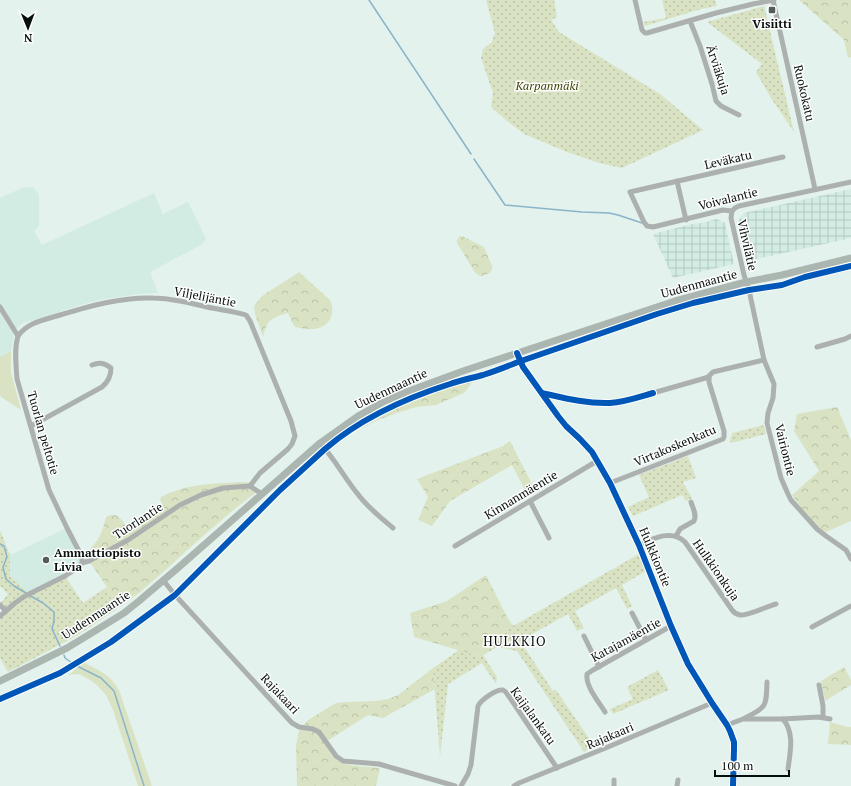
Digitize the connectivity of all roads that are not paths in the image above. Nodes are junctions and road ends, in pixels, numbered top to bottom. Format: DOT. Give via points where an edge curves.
graph roads {
  1 [pos="635,0"];
  2 [pos="773,0"];
  3 [pos="690,21"];
  4 [pos="738,115"];
  5 [pos="784,157"];
  6 [pos="677,181"];
  7 [pos="851,182"];
  8 [pos="815,190"];
  9 [pos="630,192"];
  10 [pos="732,211"];
  11 [pos="686,220"];
  12 [pos="851,258"];
  13 [pos="746,282"];
  14 [pos="0,307"];
  15 [pos="18,336"];
  16 [pos="851,336"];
  17 [pos="816,347"];
  18 [pos="517,353"];
  19 [pos="764,360"];
  20 [pos="92,365"];
  21 [pos="709,377"];
  22 [pos="653,393"];
  23 [pos="30,426"];
  24 [pos="320,443"];
  25 [pos="597,461"];
  26 [pos="610,483"];
  27 [pos="250,486"];
  28 [pos="262,494"];
  29 [pos="530,501"];
  30 [pos="691,502"];
  31 [pos="393,528"];
  32 [pos="676,536"];
  33 [pos="549,538"];
  34 [pos="640,545"];
  35 [pos="455,546"];
  36 [pos="850,553"];
  37 [pos="851,559"];
  38 [pos="82,563"];
  39 [pos="163,580"];
  40 [pos="776,604"];
  41 [pos="0,605"];
  42 [pos="851,606"];
  43 [pos="6,611"];
  44 [pos="632,613"];
  45 [pos="0,616"];
  46 [pos="671,626"];
  47 [pos="812,627"];
  48 [pos="584,636"];
  49 [pos="646,640"];
  50 [pos="598,667"];
  51 [pos="0,682"];
  52 [pos="767,682"];
  53 [pos="819,685"];
  54 [pos="712,703"];
  55 [pos="605,712"];
  56 [pos="822,717"];
  57 [pos="743,719"];
  58 [pos="783,719"];
  59 [pos="830,719"];
  60 [pos="727,724"];
  61 [pos="557,768"];
  62 [pos="788,770"];
  63 [pos="431,780"];
  64 [pos="430,786"];
  65 [pos="455,786"];
  66 [pos="461,786"];
  67 [pos="514,786"];
  68 [pos="732,786"];
  1 -- 3 [label="street" via="641,27 645,33"];
  2 -- 3 [label="street"];
  2 -- 8 [label="street, Ruokokatu"];
  3 -- 4 [label="street, Ärviäkuja" via="716,101"];
  5 -- 6 [label="street, Leväkatu"];
  6 -- 9 [label="street, Leväkatu"];
  6 -- 11 [label="street"];
  7 -- 8 [label="street, Voivalantie"];
  8 -- 10 [label="street, Voivalantie" via="739,206"];
  9 -- 11 [label="street, Voivalantie" via="647,226 653,228"];
  10 -- 11 [label="street, Voivalantie" via="723,210"];
  10 -- 13 [label="street, Vihvilätie" via="731,218"];
  12 -- 13 [label="main road, Uudenmaantie"];
  13 -- 18 [label="main road, Uudenmaantie" via="655,307"];
  13 -- 19 [label="street, Vairiontie"];
  14 -- 15 [label="street"];
  15 -- 23 [label="street, Tuorlan peltotie" via="17,379"];
  15 -- 27 [label="street, Viljelijäntie" via="26,326 34,323 110,301 130,299 173,300 246,315 295,436 288,449 260,473"];
  16 -- 17 [label="street"];
  18 -- 24 [label="main road, Uudenmaantie" via="385,401 358,416"];
  18 -- 25 [label="street, Hulkkiontie" via="523,367 558,416 592,452"];
  19 -- 21 [label="street" via="713,372"];
  19 -- 36 [label="street, Vairiontie" via="774,389 767,422 785,489 791,500 817,529"];
  20 -- 23 [label="street" via="103,363 110,368 106,384"];
  21 -- 22 [label="street"];
  21 -- 26 [label="street, Virtakoskenkatu" via="724,432 723,438"];
  23 -- 38 [label="street, Tuorlan peltotie" via="49,490 82,557"];
  24 -- 28 [label="main road, Uudenmaantie"];
  24 -- 31 [label="street" via="358,495"];
  25 -- 26 [label="street, Hulkkiontie"];
  25 -- 29 [label="street, Kinnanmäentie"];
  26 -- 34 [label="street, Hulkkiontie"];
  27 -- 28 [label="street"];
  27 -- 38 [label="street, Tuorlantie" via="223,488 191,499 123,543"];
  28 -- 39 [label="main road, Uudenmaantie"];
  29 -- 33 [label="street"];
  29 -- 35 [label="street, Kinnanmäentie"];
  30 -- 32 [label="street" via="695,518 680,529"];
  32 -- 34 [label="street, Hulkkionkuja" via="658,537"];
  32 -- 40 [label="street, Hulkkionkuja" via="685,542 734,613 745,615"];
  34 -- 46 [label="street, Hulkkiontie"];
  36 -- 37 [label="street"];
  38 -- 43 [label="street, Tuorlantie" via="65,576 27,595"];
  39 -- 51 [label="main road, Uudenmaantie" via="139,602 110,622 57,654"];
  39 -- 63 [label="street, Rajakaari" via="292,723 319,732 339,759 379,764"];
  41 -- 43 [label="street"];
  42 -- 47 [label="street"];
  43 -- 45 [label="street, Tuorlantie"];
  44 -- 49 [label="street"];
  46 -- 49 [label="street, Katajamäentie"];
  46 -- 54 [label="street, Hulkkiontie" via="688,664"];
  48 -- 50 [label="street"];
  49 -- 50 [label="street, Katajamäentie"];
  50 -- 55 [label="street, Katajamäentie" via="589,672 586,678"];
  52 -- 57 [label="street" via="765,704 758,712"];
  53 -- 56 [label="street" via="823,706"];
  54 -- 60 [label="street, Hulkkiontie"];
  54 -- 61 [label="street, Rajakaari"];
  56 -- 58 [label="street"];
  56 -- 59 [label="street"];
  57 -- 58 [label="street"];
  57 -- 60 [label="street"];
  58 -- 62 [label="street" via="790,734"];
  60 -- 68 [label="street, Hulkkiontie" via="734,749"];
  61 -- 66 [label="street, Kaijalankatu" via="508,695 499,690 482,700 478,706 471,765"];
  61 -- 67 [label="street, Rajakaari"];
  63 -- 64 [label="street"];
  63 -- 65 [label="street, Rajakaari"];
}
